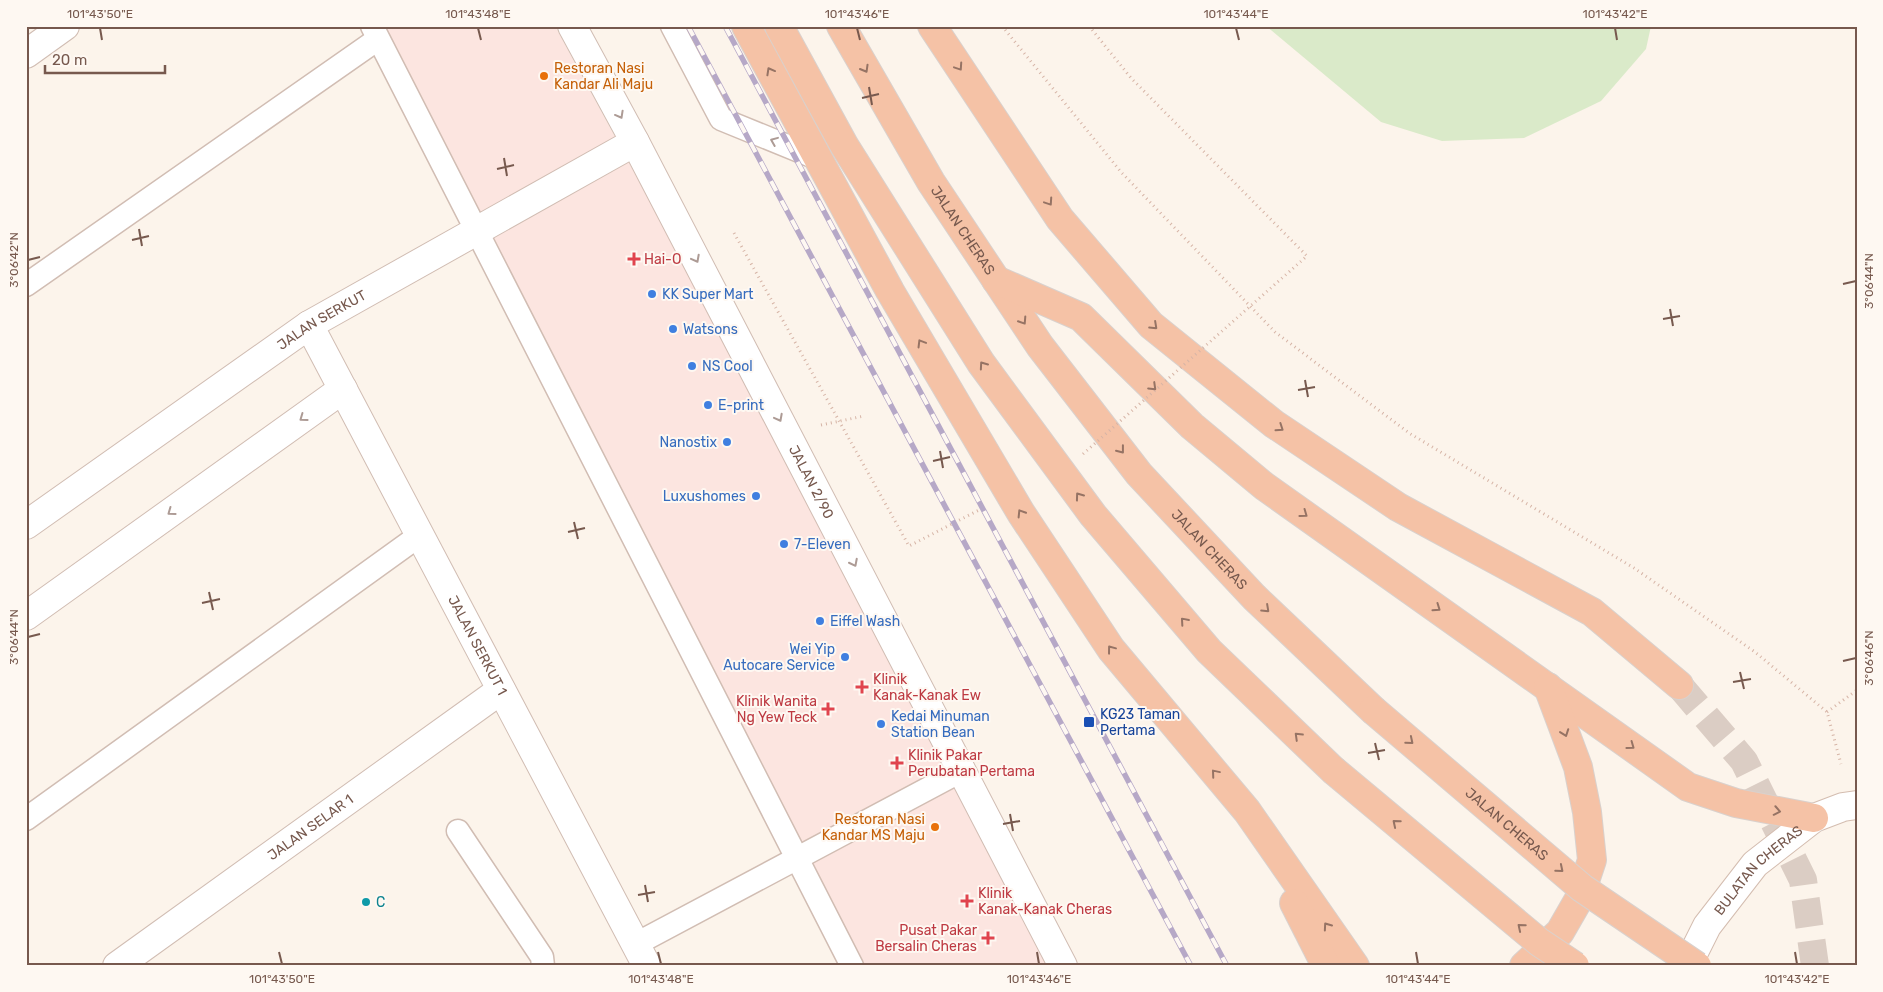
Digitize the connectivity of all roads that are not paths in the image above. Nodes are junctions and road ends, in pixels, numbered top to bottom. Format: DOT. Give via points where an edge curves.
graph roads {
  1 [pos="65,26"];
  2 [pos="572,26"];
  3 [pos="672,26"];
  4 [pos="746,26"];
  5 [pos="778,26"];
  6 [pos="841,26"];
  7 [pos="932,26"];
  8 [pos="375,33"];
  9 [pos="26,54"];
  10 [pos="635,142"];
  11 [pos="819,159"];
  12 [pos="476,231"];
  13 [pos="996,280"];
  14 [pos="26,285"];
  15 [pos="309,325"];
  16 [pos="343,389"];
  17 [pos="26,525"];
  18 [pos="420,535"];
  19 [pos="26,616"];
  20 [pos="1679,685"];
  21 [pos="1548,687"];
  22 [pos="502,690"];
  23 [pos="961,771"];
  24 [pos="1857,805"];
  25 [pos="1246,811"];
  26 [pos="1814,818"];
  27 [pos="26,819"];
  28 [pos="458,831"];
  29 [pos="797,859"];
  30 [pos="642,955"];
  31 [pos="538,963"];
  32 [pos="117,966"];
  33 [pos="852,966"];
  34 [pos="1063,966"];
  35 [pos="1326,966"];
  36 [pos="1355,966"];
  37 [pos="1524,966"];
  38 [pos="1575,966"];
  39 [pos="1687,966"];
  40 [pos="1697,966"];
  1 -- 9 [label="street"];
  2 -- 10 [label="street, JALAN 2/90, one-way"];
  11 -- 3 [label="lane, one-way" via="721,119"];
  11 -- 4 [label="highway, one-way"];
  38 -- 5 [label="highway, one-way, bridge" via="1540,942 1333,770 1209,651 1093,515 982,363 844,145"];
  6 -- 13 [label="highway, JALAN CHERAS, one-way" via="931,182"];
  7 -- 20 [label="highway, one-way" via="1060,219 1151,324 1274,424 1398,507 1592,612"];
  8 -- 12 [label="lane"];
  8 -- 14 [label="lane"];
  10 -- 12 [label="street, JALAN SERKUT"];
  10 -- 23 [label="street, JALAN 2/90, one-way"];
  25 -- 11 [label="highway, one-way" via="1111,649 1021,513 890,291"];
  12 -- 15 [label="street, JALAN SERKUT"];
  12 -- 29 [label="lane"];
  13 -- 21 [label="highway, one-way" via="1081,316 1192,426 1264,486"];
  13 -- 40 [label="highway, JALAN CHERAS, one-way, bridge" via="1040,346 1140,474 1254,597 1373,710 1582,888"];
  15 -- 16 [label="street, JALAN SERKUT 1"];
  15 -- 17 [label="street, JALAN SERKUT"];
  16 -- 18 [label="street, JALAN SERKUT 1"];
  16 -- 19 [label="street, one-way"];
  18 -- 22 [label="street, JALAN SERKUT 1"];
  18 -- 27 [label="lane"];
  21 -- 26 [label="highway, one-way" via="1688,787 1736,803"];
  21 -- 37 [label="highway, one-way" via="1578,767 1592,860 1580,899 1560,932"];
  22 -- 30 [label="street, JALAN SERKUT 1"];
  22 -- 32 [label="street, JALAN SELAR 1"];
  23 -- 29 [label="lane"];
  23 -- 34 [label="street, JALAN 2/90"];
  24 -- 26 [label="street, BULATAN CHERAS"];
  25 -- 35 [label="highway"];
  36 -- 25 [label="highway, one-way"];
  26 -- 39 [label="street, BULATAN CHERAS" via="1755,864 1707,926"];
  28 -- 31 [label="lane"];
  29 -- 30 [label="lane"];
  29 -- 33 [label="lane"];
}
